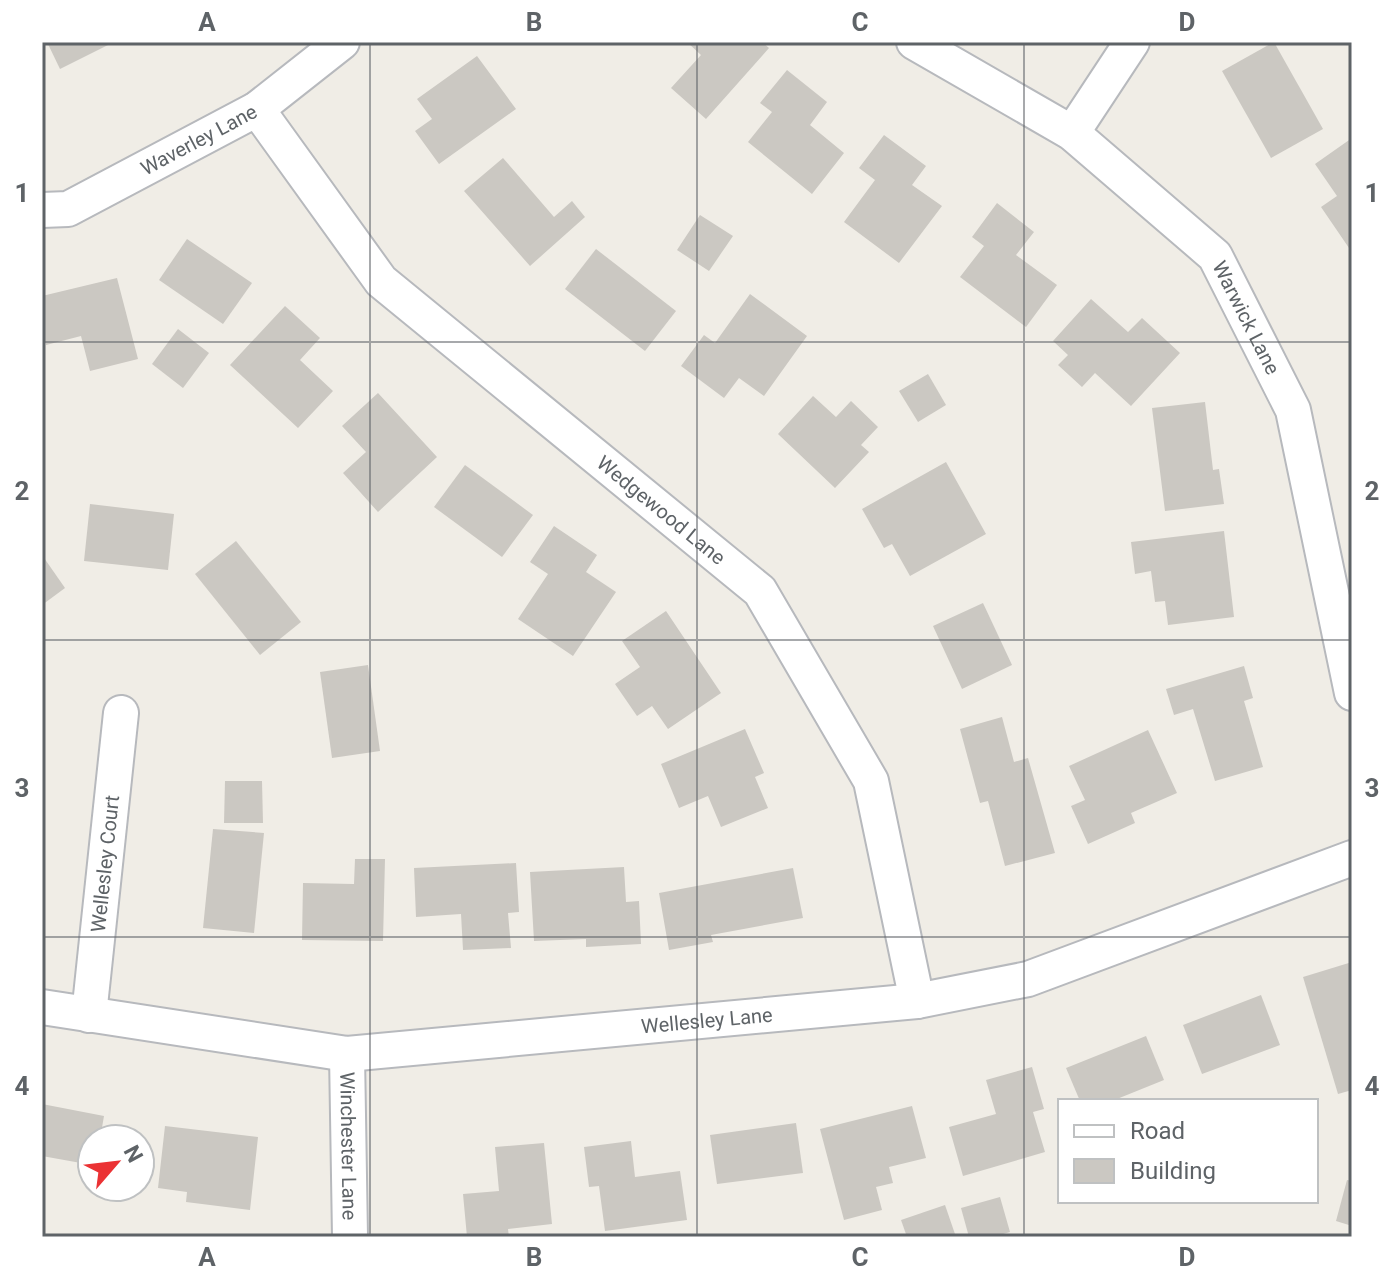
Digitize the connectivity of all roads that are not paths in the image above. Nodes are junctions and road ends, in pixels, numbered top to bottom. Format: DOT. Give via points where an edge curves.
graph roads {
  1 [pos="342,42"];
  2 [pos="914,42"];
  3 [pos="1132,42"];
  4 [pos="257,109"];
  5 [pos="1072,133"];
  6 [pos="42,210"];
  7 [pos="1340,577"];
  8 [pos="1352,693"];
  9 [pos="121,713"];
  10 [pos="1352,858"];
  11 [pos="917,1001"];
  12 [pos="42,1007"];
  13 [pos="89,1015"];
  14 [pos="347,1054"];
  15 [pos="350,1237"];
  1 -- 4 [label="street, Waverley Lane"];
  2 -- 5 [label="street, Warwick Lane"];
  3 -- 5 [label="street"];
  4 -- 6 [label="street, Waverley Lane" via="68,209"];
  4 -- 11 [label="street, Wedgewood Lane" via="381,281 760,591 871,781"];
  5 -- 7 [label="street, Warwick Lane" via="1215,256 1293,410"];
  7 -- 8 [label="street, Warwick Lane"];
  9 -- 13 [label="street, Wellesley Court"];
  10 -- 11 [label="street, Wellesley Lane" via="1028,979"];
  11 -- 14 [label="street, Wellesley Lane"];
  12 -- 13 [label="street, Wellesley Lane"];
  13 -- 14 [label="street, Wellesley Lane"];
  14 -- 15 [label="street, Winchester Lane"];
}
